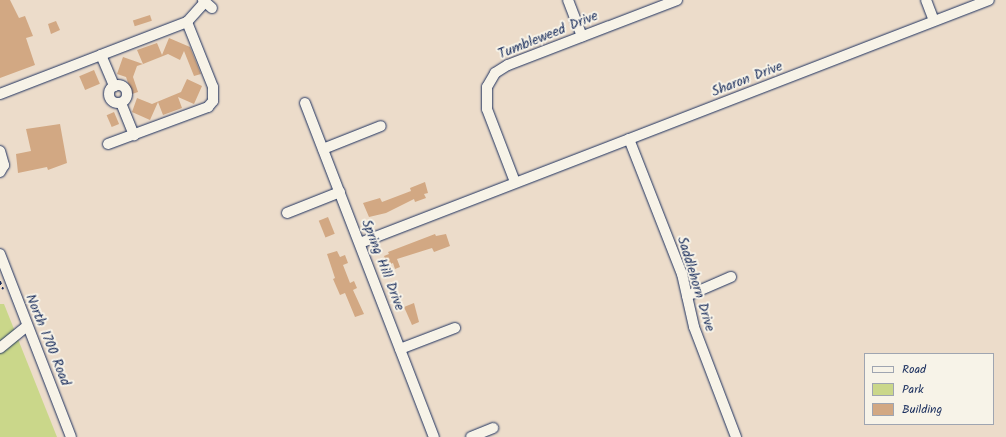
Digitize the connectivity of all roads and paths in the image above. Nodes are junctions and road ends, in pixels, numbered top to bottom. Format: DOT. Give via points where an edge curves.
graph roads {
  1 [pos="568,0"];
  2 [pos="677,0"];
  3 [pos="926,0"];
  4 [pos="989,0"];
  5 [pos="207,3"];
  6 [pos="934,21"];
  7 [pos="187,22"];
  8 [pos="582,36"];
  9 [pos="101,55"];
  10 [pos="0,94"];
  11 [pos="305,102"];
  12 [pos="381,126"];
  13 [pos="134,135"];
  14 [pos="630,139"];
  15 [pos="108,144"];
  16 [pos="323,149"];
  17 [pos="0,151"];
  18 [pos="0,172"];
  19 [pos="515,182"];
  20 [pos="340,192"];
  21 [pos="287,213"];
  22 [pos="360,243"];
  23 [pos="0,254"];
  24 [pos="731,277"];
  25 [pos="0,281"];
  26 [pos="3,290"];
  27 [pos="687,296"];
  28 [pos="27,326"];
  29 [pos="455,328"];
  30 [pos="0,348"];
  31 [pos="400,349"];
  32 [pos="493,428"];
  33 [pos="71,437"];
  34 [pos="434,437"];
  35 [pos="471,437"];
  36 [pos="736,437"];
  1 -- 8 [label="street"];
  2 -- 8 [label="street, Tumbleweed Drive"];
  3 -- 6 [label="street"];
  4 -- 6 [label="street, Sharon Drive"];
  5 -- 7 [label="street"];
  6 -- 14 [label="street, Sharon Drive"];
  7 -- 9 [label="street"];
  7 -- 13 [label="street" via="213,87 213,101 208,107"];
  8 -- 19 [label="street, Tumbleweed Drive" via="508,65 490,80 486,91 487,109"];
  9 -- 10 [label="street"];
  9 -- 13 [label="street" via="114,86 122,86 126,91 126,98 121,103"];
  11 -- 16 [label="street, Spring Hill Drive"];
  12 -- 16 [label="street"];
  13 -- 15 [label="street"];
  14 -- 19 [label="street, Sharon Drive"];
  14 -- 27 [label="street, Saddlehorn Drive" via="682,274"];
  16 -- 20 [label="street, Spring Hill Drive"];
  17 -- 18 [label="street" via="4,165"];
  19 -- 22 [label="street, Sharon Drive"];
  20 -- 21 [label="street"];
  20 -- 22 [label="street, Spring Hill Drive"];
  22 -- 31 [label="street, Spring Hill Drive"];
  23 -- 28 [label="street, North 1700 Road"];
  24 -- 27 [label="street"];
  25 -- 26 [label="path"];
  27 -- 36 [label="street, Saddlehorn Drive" via="694,327"];
  28 -- 30 [label="street"];
  28 -- 33 [label="street, North 1700 Road"];
  29 -- 31 [label="street"];
  31 -- 34 [label="street, Spring Hill Drive"];
  32 -- 35 [label="street"];
}
